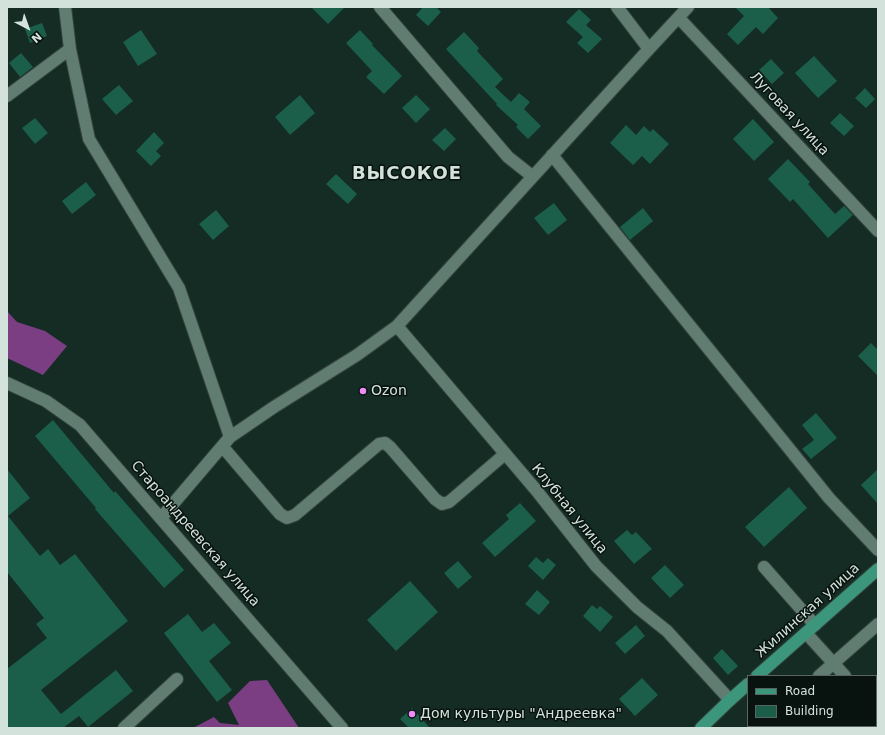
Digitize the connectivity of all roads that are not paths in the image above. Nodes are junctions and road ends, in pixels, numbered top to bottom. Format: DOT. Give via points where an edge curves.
graph roads {
  1 [pos="65,7"];
  2 [pos="380,7"];
  3 [pos="617,7"];
  4 [pos="688,7"];
  5 [pos="679,18"];
  6 [pos="70,49"];
  7 [pos="649,49"];
  8 [pos="7,96"];
  9 [pos="552,155"];
  10 [pos="532,176"];
  11 [pos="878,231"];
  12 [pos="397,326"];
  13 [pos="7,383"];
  14 [pos="226,442"];
  15 [pos="505,454"];
  16 [pos="161,518"];
  17 [pos="878,550"];
  18 [pos="764,567"];
  19 [pos="878,569"];
  20 [pos="878,624"];
  21 [pos="810,629"];
  22 [pos="834,663"];
  23 [pos="758,675"];
  24 [pos="820,675"];
  25 [pos="843,675"];
  26 [pos="177,679"];
  27 [pos="747,685"];
  28 [pos="730,700"];
  29 [pos="124,728"];
  30 [pos="342,728"];
  31 [pos="701,728"];
  1 -- 6 [label="street"];
  2 -- 10 [label="street" via="508,157"];
  3 -- 7 [label="street"];
  4 -- 5 [label="street"];
  5 -- 7 [label="street"];
  5 -- 11 [label="street, Луговая улица"];
  6 -- 8 [label="street"];
  6 -- 14 [label="street" via="89,139 179,288"];
  7 -- 9 [label="street"];
  9 -- 10 [label="street"];
  9 -- 17 [label="street" via="828,498"];
  10 -- 12 [label="street"];
  12 -- 14 [label="street" via="357,355 274,407"];
  12 -- 15 [label="street, Клубная улица"];
  13 -- 16 [label="street, Староандреевская улица" via="46,401 80,425"];
  14 -- 15 [label="street" via="280,514 287,518 295,515 379,444 385,443 390,447 442,504 449,502"];
  14 -- 16 [label="street"];
  15 -- 28 [label="street, Клубная улица" via="596,566 667,631"];
  16 -- 30 [label="street, Староандреевская улица"];
  18 -- 21 [label="street"];
  19 -- 21 [label="main road, Жилинская улица"];
  20 -- 22 [label="street"];
  21 -- 22 [label="street"];
  21 -- 23 [label="main road, Жилинская улица"];
  22 -- 24 [label="street"];
  22 -- 25 [label="street"];
  26 -- 29 [label="street"];
  27 -- 28 [label="main road"];
  28 -- 31 [label="main road"];
}
